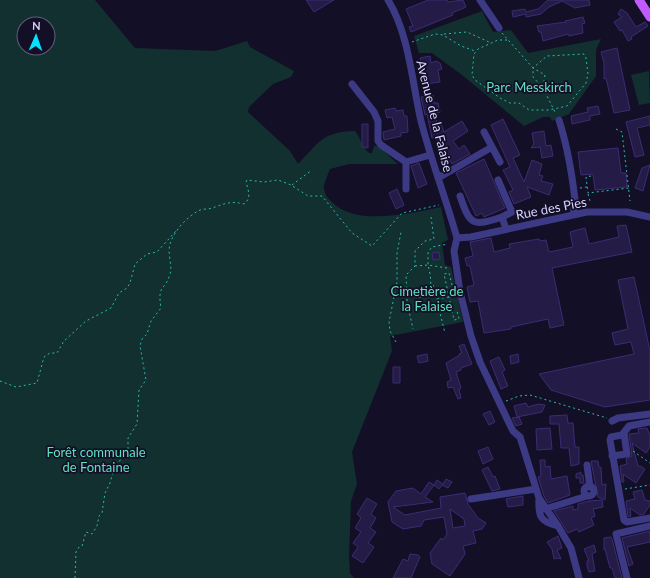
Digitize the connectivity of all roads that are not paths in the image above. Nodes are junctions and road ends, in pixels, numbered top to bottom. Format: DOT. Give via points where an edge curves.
graph roads {
  1 [pos="388,0"];
  2 [pos="480,0"];
  3 [pos="639,0"];
  4 [pos="650,17"];
  5 [pos="500,28"];
  6 [pos="352,84"];
  7 [pos="559,120"];
  8 [pos="484,132"];
  9 [pos="492,147"];
  10 [pos="430,155"];
  11 [pos="406,162"];
  12 [pos="500,162"];
  13 [pos="438,178"];
  14 [pos="498,180"];
  15 [pos="406,189"];
  16 [pos="460,196"];
  17 [pos="575,202"];
  18 [pos="583,213"];
  19 [pos="574,215"];
  20 [pos="502,217"];
  21 [pos="650,217"];
  22 [pos="506,229"];
  23 [pos="458,238"];
  24 [pos="650,414"];
  25 [pos="610,419"];
  26 [pos="650,422"];
  27 [pos="624,433"];
  28 [pos="612,456"];
  29 [pos="588,465"];
  30 [pos="536,489"];
  31 [pos="539,498"];
  32 [pos="471,499"];
  33 [pos="545,509"];
  34 [pos="650,518"];
  35 [pos="558,526"];
  36 [pos="650,526"];
  37 [pos="579,578"];
  38 [pos="627,578"];
  1 -- 10 [label="street, Avenue de la Falaise" via="398,17"];
  2 -- 5 [label="street"];
  3 -- 4 [label="main road"];
  6 -- 11 [label="street" via="374,112 378,121 378,140 381,145"];
  7 -- 17 [label="street"];
  8 -- 9 [label="street"];
  9 -- 12 [label="street"];
  9 -- 13 [label="street"];
  10 -- 11 [label="street"];
  10 -- 13 [label="street, Avenue de la Falaise"];
  11 -- 15 [label="street"];
  13 -- 23 [label="street, Avenue de la Falaise"];
  14 -- 20 [label="street" via="512,212"];
  16 -- 20 [label="street" via="467,218 471,220 482,224"];
  17 -- 18 [label="street"];
  17 -- 19 [label="street"];
  18 -- 19 [label="street, Rue des Pies"];
  18 -- 21 [label="street, Rue des Pies" via="627,212"];
  19 -- 22 [label="street, Rue des Pies"];
  20 -- 22 [label="street"];
  22 -- 23 [label="street, Rue des Pies"];
  23 -- 30 [label="street" via="454,251 466,320 480,362 513,432 520,437"];
  24 -- 25 [label="street"];
  26 -- 27 [label="street" via="629,426"];
  27 -- 28 [label="street" via="610,438"];
  27 -- 28 [label="street" via="627,454"];
  28 -- 34 [label="street" via="626,522"];
  29 -- 33 [label="street" via="590,486 594,492 591,496"];
  30 -- 31 [label="street"];
  30 -- 32 [label="street"];
  31 -- 33 [label="street"];
  31 -- 35 [label="street" via="538,509 542,520"];
  33 -- 35 [label="street"];
  35 -- 37 [label="street" via="571,548"];
  36 -- 38 [label="street" via="616,534"];
}
